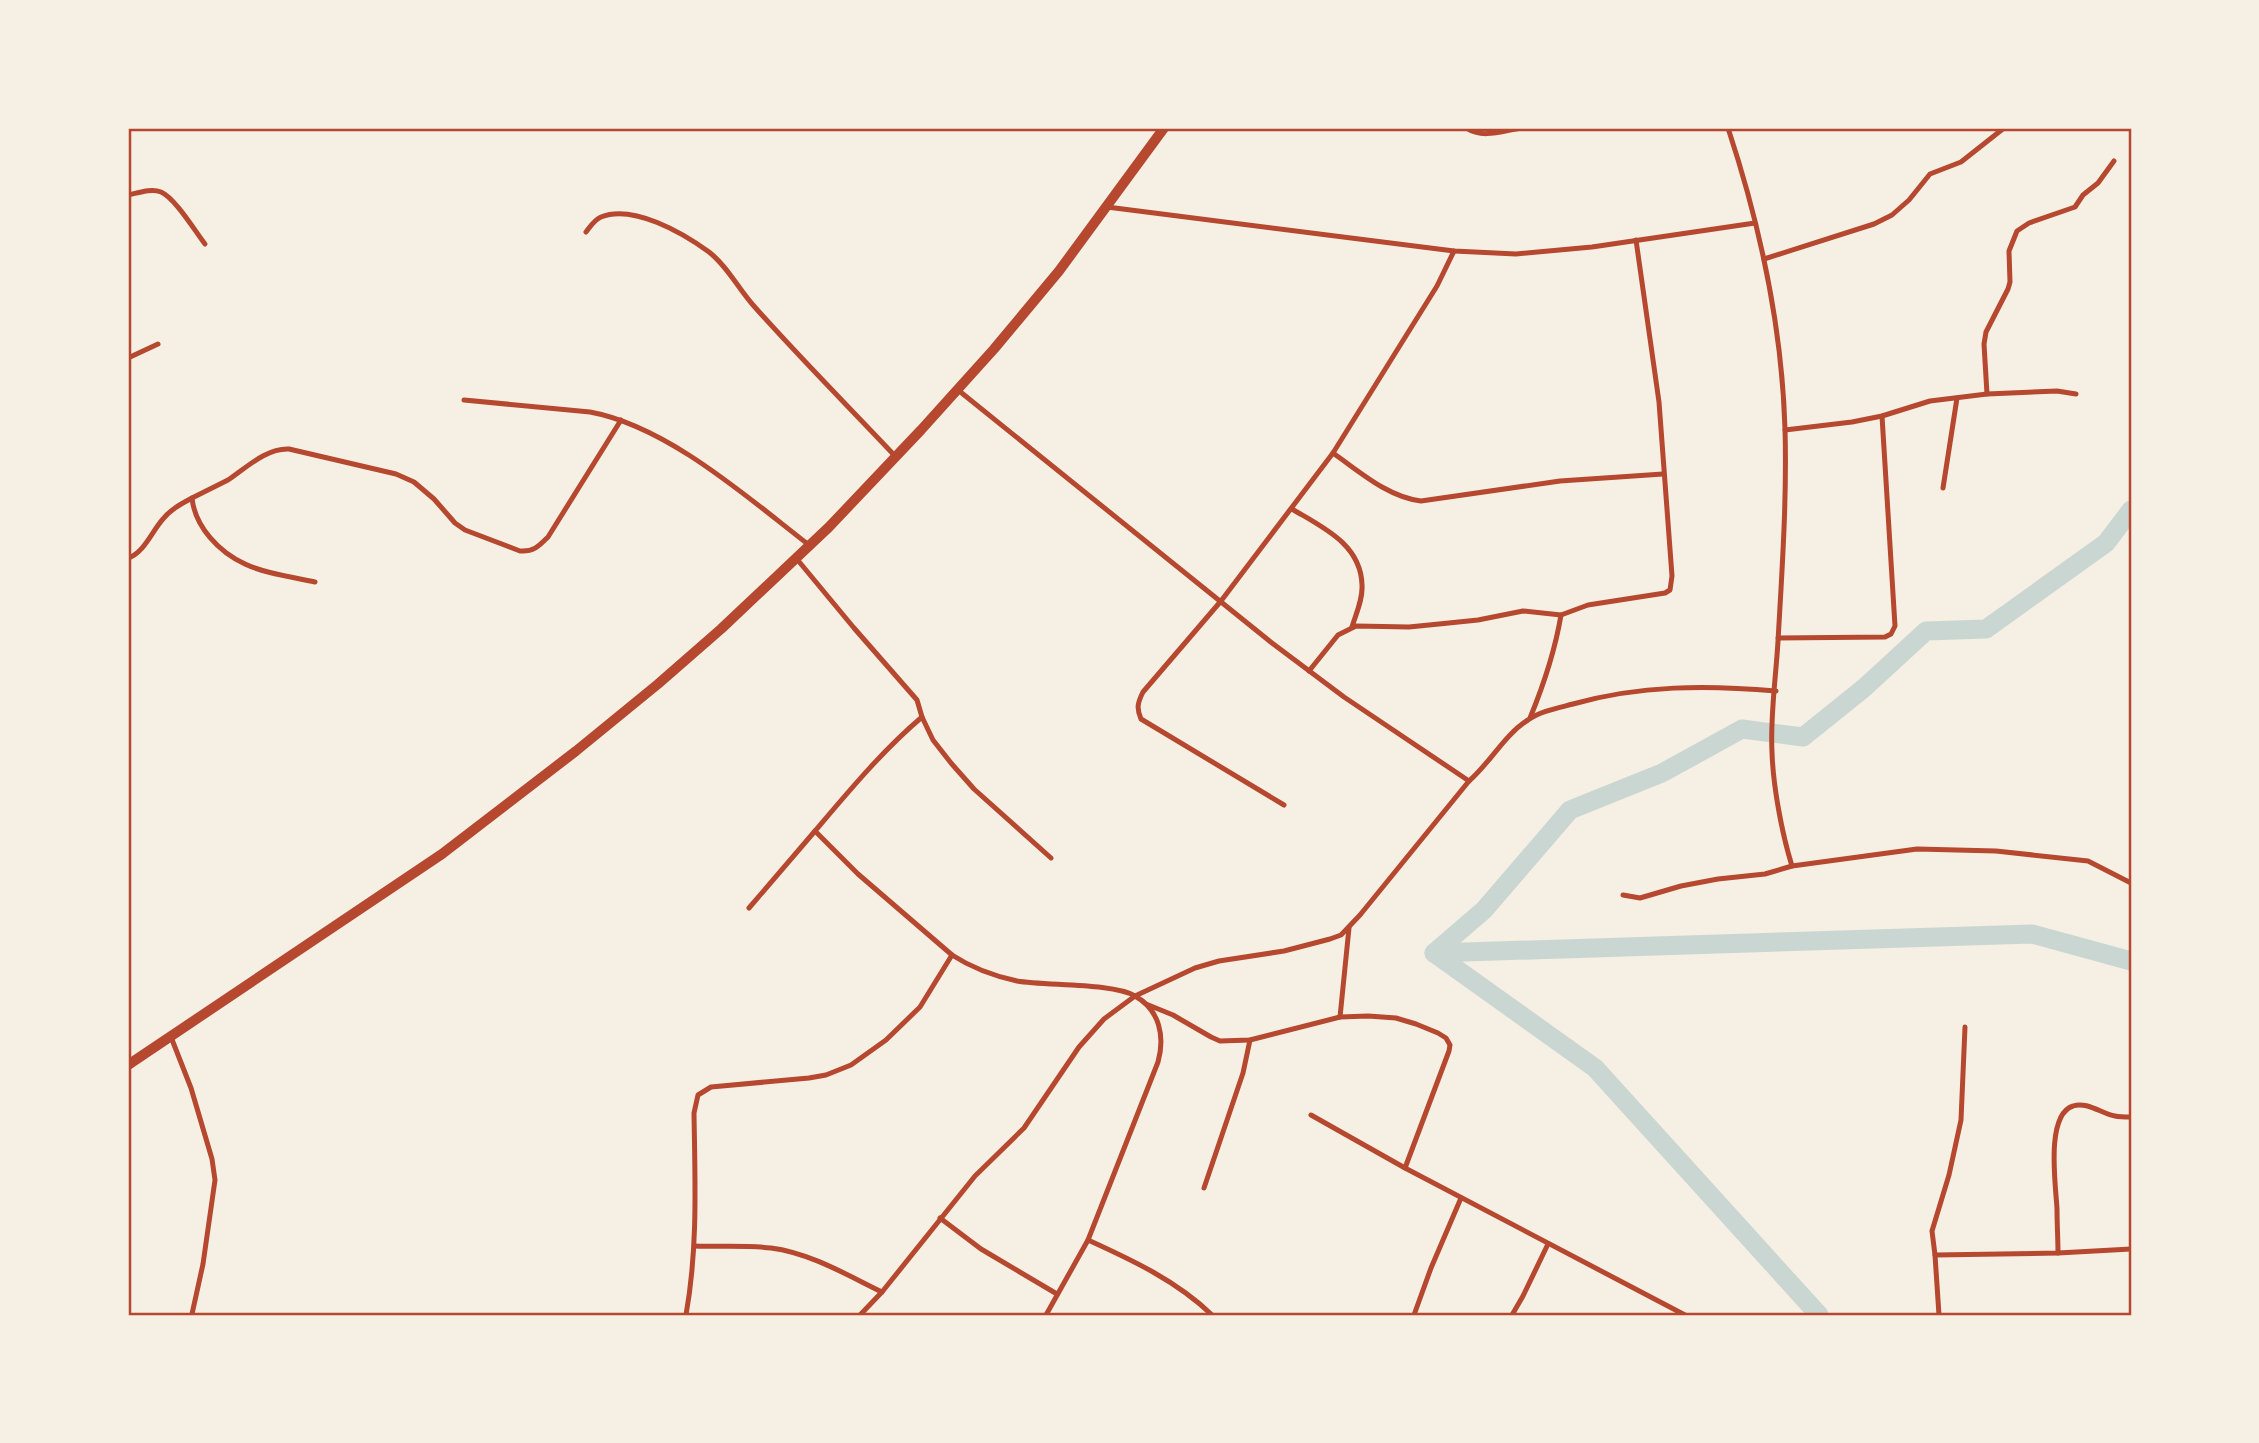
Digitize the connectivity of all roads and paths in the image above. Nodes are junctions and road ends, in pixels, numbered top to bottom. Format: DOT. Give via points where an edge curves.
graph roads {
  1 [pos="1164,128"];
  2 [pos="1466,128"];
  3 [pos="1521,128"];
  4 [pos="1728,128"];
  5 [pos="2004,128"];
  6 [pos="2114,161"];
  7 [pos="128,195"];
  8 [pos="1107,207"];
  9 [pos="1755,223"];
  10 [pos="586,232"];
  11 [pos="1636,240"];
  12 [pos="205,244"];
  13 [pos="1454,251"];
  14 [pos="1764,259"];
  15 [pos="158,344"];
  16 [pos="128,358"];
  17 [pos="958,390"];
  18 [pos="1987,394"];
  19 [pos="2076,394"];
  20 [pos="1957,398"];
  21 [pos="464,400"];
  22 [pos="1882,416"];
  23 [pos="621,419"];
  24 [pos="1785,430"];
  25 [pos="1333,453"];
  26 [pos="896,457"];
  27 [pos="1663,474"];
  28 [pos="1943,488"];
  29 [pos="192,498"];
  30 [pos="1292,509"];
  31 [pos="810,545"];
  32 [pos="128,558"];
  33 [pos="796,558"];
  34 [pos="315,582"];
  35 [pos="1221,601"];
  36 [pos="1561,615"];
  37 [pos="1352,627"];
  38 [pos="1778,638"];
  39 [pos="1308,671"];
  40 [pos="1776,691"];
  41 [pos="922,717"];
  42 [pos="1530,718"];
  43 [pos="1469,781"];
  44 [pos="1284,806"];
  45 [pos="815,831"];
  46 [pos="1051,858"];
  47 [pos="1792,866"];
  48 [pos="2131,883"];
  49 [pos="1623,895"];
  50 [pos="749,908"];
  51 [pos="1349,928"];
  52 [pos="952,955"];
  53 [pos="1135,996"];
  54 [pos="1144,1003"];
  55 [pos="1340,1017"];
  56 [pos="1965,1027"];
  57 [pos="171,1037"];
  58 [pos="1250,1040"];
  59 [pos="128,1065"];
  60 [pos="1311,1115"];
  61 [pos="2131,1117"];
  62 [pos="1405,1168"];
  63 [pos="1204,1188"];
  64 [pos="1461,1198"];
  65 [pos="940,1217"];
  66 [pos="1088,1240"];
  67 [pos="1548,1244"];
  68 [pos="695,1246"];
  69 [pos="2131,1249"];
  70 [pos="2058,1253"];
  71 [pos="1935,1255"];
  72 [pos="882,1292"];
  73 [pos="1057,1294"];
  74 [pos="192,1314"];
  75 [pos="686,1315"];
  76 [pos="860,1315"];
  77 [pos="1046,1315"];
  78 [pos="1212,1315"];
  79 [pos="1414,1315"];
  80 [pos="1512,1315"];
  81 [pos="1685,1315"];
  82 [pos="1939,1315"];
  1 -- 8 [label="highway"];
  2 -- 3 [label="street" via="1486,134"];
  4 -- 9 [label="street"];
  5 -- 14 [label="street" via="1961,162 1930,174 1892,215"];
  6 -- 18 [label="street" via="2075,207 2017,231 2009,251 2008,289 1986,332"];
  7 -- 12 [label="street" via="161,192"];
  8 -- 13 [label="street"];
  8 -- 17 [label="highway"];
  9 -- 11 [label="street"];
  9 -- 14 [label="street"];
  10 -- 26 [label="street" via="602,217 648,218 711,254"];
  11 -- 13 [label="street" via="1516,254"];
  11 -- 27 [label="street" via="1657,390"];
  13 -- 25 [label="street"];
  14 -- 24 [label="street" via="1776,324"];
  15 -- 16 [label="street"];
  17 -- 26 [label="highway"];
  17 -- 35 [label="street"];
  18 -- 19 [label="street"];
  18 -- 20 [label="street"];
  20 -- 22 [label="street"];
  20 -- 28 [label="street"];
  21 -- 23 [label="street"];
  22 -- 24 [label="street"];
  22 -- 38 [label="street" via="1895,626 1885,637"];
  23 -- 29 [label="street" via="548,537 528,552 465,530 423,488 405,478 289,449 264,456"];
  23 -- 31 [label="street" via="658,436"];
  24 -- 38 [label="street"];
  25 -- 27 [label="street" via="1394,494 1421,501 1560,481"];
  25 -- 30 [label="street"];
  26 -- 31 [label="highway"];
  27 -- 36 [label="street" via="1670,590 1588,605"];
  29 -- 32 [label="street" via="165,516 140,550"];
  29 -- 34 [label="street" via="198,523 226,552 246,565"];
  30 -- 35 [label="street"];
  30 -- 37 [label="street" via="1341,539 1359,566 1363,583"];
  31 -- 33 [label="highway"];
  33 -- 41 [label="street" via="917,700"];
  33 -- 57 [label="highway" via="658,684 473,830"];
  35 -- 39 [label="street"];
  35 -- 44 [label="street" via="1143,692 1137,711 1141,719"];
  36 -- 37 [label="street" via="1523,611 1439,624"];
  36 -- 42 [label="street" via="1553,657"];
  37 -- 39 [label="street" via="1338,635"];
  38 -- 40 [label="street"];
  39 -- 43 [label="street"];
  40 -- 42 [label="street" via="1725,687 1641,690 1599,696"];
  40 -- 47 [label="street" via="1772,753"];
  41 -- 45 [label="street"];
  41 -- 46 [label="street" via="933,740 966,780"];
  42 -- 43 [label="street"];
  43 -- 51 [label="street"];
  45 -- 50 [label="street"];
  45 -- 52 [label="street"];
  47 -- 48 [label="street" via="1903,849 1996,851 2088,861"];
  47 -- 49 [label="street" via="1640,898"];
  51 -- 53 [label="street" via="1312,944 1195,968"];
  51 -- 55 [label="street"];
  52 -- 53 [label="street" via="967,965 1018,981"];
  52 -- 68 [label="street" via="920,1007 851,1065 809,1078 711,1087 698,1095 694,1113"];
  53 -- 54 [label="street"];
  53 -- 65 [label="street" via="1085,1038 1024,1128"];
  54 -- 58 [label="street" via="1220,1041"];
  54 -- 66 [label="street" via="1158,1020 1162,1048"];
  55 -- 58 [label="street"];
  55 -- 62 [label="street" via="1396,1018 1438,1033 1450,1045"];
  56 -- 71 [label="street" via="1961,1120 1932,1231"];
  57 -- 59 [label="highway"];
  57 -- 74 [label="street" via="202,1123 215,1180"];
  58 -- 63 [label="street"];
  60 -- 62 [label="street"];
  61 -- 70 [label="street" via="2073,1105 2059,1122 2053,1160"];
  62 -- 64 [label="street"];
  64 -- 67 [label="street"];
  64 -- 79 [label="street"];
  65 -- 72 [label="street"];
  65 -- 73 [label="street" via="981,1249"];
  66 -- 73 [label="street"];
  66 -- 78 [label="street" via="1166,1280"];
  67 -- 80 [label="street"];
  67 -- 81 [label="street"];
  68 -- 72 [label="street" via="788,1251"];
  68 -- 75 [label="street"];
  69 -- 70 [label="street"];
  70 -- 71 [label="street"];
  71 -- 82 [label="street"];
  72 -- 76 [label="street"];
  73 -- 77 [label="street"];
}
